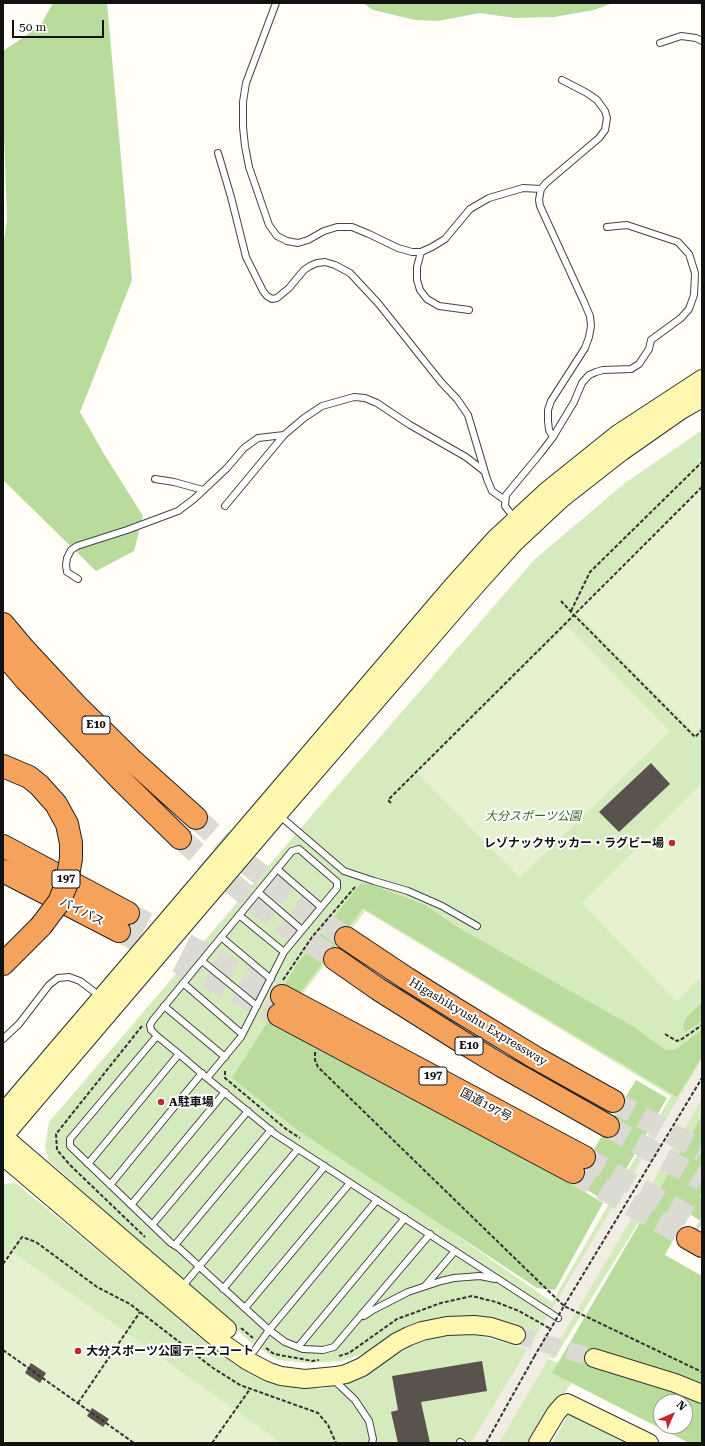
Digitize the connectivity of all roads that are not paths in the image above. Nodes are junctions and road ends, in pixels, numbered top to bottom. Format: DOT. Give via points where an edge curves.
graph roads {
  1 [pos="276,3"];
  2 [pos="702,41"];
  3 [pos="660,43"];
  4 [pos="562,80"];
  5 [pos="218,154"];
  6 [pos="541,189"];
  7 [pos="607,227"];
  8 [pos="421,252"];
  9 [pos="468,310"];
  10 [pos="702,379"];
  11 [pos="702,398"];
  12 [pos="284,435"];
  13 [pos="553,437"];
  14 [pos="484,471"];
  15 [pos="154,479"];
  16 [pos="203,490"];
  17 [pos="505,500"];
  18 [pos="225,506"];
  19 [pos="520,526"];
  20 [pos="78,579"];
  21 [pos="3,624"];
  22 [pos="3,653"];
  23 [pos="3,766"];
  24 [pos="272,810"];
  25 [pos="196,818"];
  26 [pos="180,838"];
  27 [pos="3,846"];
  28 [pos="276,869"];
  29 [pos="3,871"];
  30 [pos="344,871"];
  31 [pos="336,880"];
  32 [pos="258,892"];
  33 [pos="321,907"];
  34 [pos="239,915"];
  35 [pos="477,926"];
  36 [pos="302,930"];
  37 [pos="220,937"];
  38 [pos="346,938"];
  39 [pos="284,952"];
  40 [pos="334,959"];
  41 [pos="202,960"];
  42 [pos="3,964"];
  43 [pos="183,983"];
  44 [pos="278,993"];
  45 [pos="107,1003"];
  46 [pos="164,1006"];
  47 [pos="256,1006"];
  48 [pos="242,1034"];
  49 [pos="157,1036"];
  50 [pos="3,1039"];
  51 [pos="179,1054"];
  52 [pos="225,1057"];
  53 [pos="205,1076"];
  54 [pos="225,1092"];
  55 [pos="613,1101"];
  56 [pos="248,1111"];
  57 [pos="3,1113"];
  58 [pos="608,1126"];
  59 [pos="271,1130"];
  60 [pos="3,1137"];
  61 [pos="298,1149"];
  62 [pos="3,1156"];
  63 [pos="88,1164"];
  64 [pos="578,1165"];
  65 [pos="325,1166"];
  66 [pos="350,1183"];
  67 [pos="110,1185"];
  68 [pos="377,1200"];
  69 [pos="131,1205"];
  70 [pos="405,1218"];
  71 [pos="152,1225"];
  72 [pos="430,1234"];
  73 [pos="175,1245"];
  74 [pos="455,1251"];
  75 [pos="200,1266"];
  76 [pos="503,1282"];
  77 [pos="425,1286"];
  78 [pos="224,1288"];
  79 [pos="180,1289"];
  80 [pos="245,1308"];
  81 [pos="559,1315"];
  82 [pos="356,1322"];
  83 [pos="268,1330"];
  84 [pos="516,1335"];
  85 [pos="298,1347"];
  86 [pos="254,1351"];
  87 [pos="384,1351"];
  88 [pos="594,1358"];
  89 [pos="332,1377"];
  90 [pos="702,1394"];
  91 [pos="372,1443"];
  92 [pos="538,1443"];
  93 [pos="649,1443"];
  1 -- 8 [label="lane" via="246,83 243,102 243,126 249,167 269,225 277,236 298,243 337,227 352,227 398,248"];
  2 -- 3 [label="lane" via="681,36"];
  4 -- 6 [label="lane" via="597,100 607,118 605,130"];
  5 -- 14 [label="lane" via="246,257 267,296 277,298 304,270 317,263 335,265 350,273 378,303 468,415"];
  6 -- 8 [label="lane" via="523,188 489,198 470,209 445,239"];
  6 -- 13 [label="lane" via="540,206 590,316 591,326 585,348 551,401 548,421"];
  7 -- 13 [label="lane" via="627,225 678,242 689,254 694,273 694,295 689,308 681,318 651,340 649,349 639,364 631,369 603,370 589,375 582,383"];
  8 -- 9 [label="lane" via="417,280 420,290 427,299 439,306"];
  10 -- 19 [label="street" via="618,434 547,491"];
  11 -- 19 [label="street" via="621,452 561,499"];
  12 -- 14 [label="lane" via="322,406 354,397 365,398 377,402 410,425 466,457"];
  12 -- 16 [label="lane" via="258,438 244,448"];
  12 -- 18 [label="lane"];
  13 -- 17 [label="lane" via="506,495"];
  14 -- 17 [label="lane" via="492,491"];
  15 -- 16 [label="lane"];
  16 -- 20 [label="lane" via="178,511 71,550 67,558 67,572"];
  17 -- 19 [label="lane" via="505,506"];
  19 -- 24 [label="street" via="496,538 451,588"];
  21 -- 25 [label="highway, E10" via="75,704"];
  22 -- 26 [label="highway, E10" via="121,780"];
  23 -- 42 [label="highway, bridge" via="29,777 44,790 56,804 66,824 71,843 67,883 59,902 41,926"];
  24 -- 30 [label="lane"];
  24 -- 45 [label="street"];
  27 -- 29 [label="highway, バイパス / 197" via="124,922"];
  28 -- 31 [label="lane" via="292,850 299,849"];
  28 -- 32 [label="lane"];
  28 -- 33 [label="lane"];
  30 -- 31 [label="lane"];
  30 -- 35 [label="lane" via="408,891 442,906"];
  31 -- 33 [label="lane" via="337,888"];
  32 -- 34 [label="lane"];
  32 -- 36 [label="lane"];
  33 -- 36 [label="lane"];
  34 -- 37 [label="lane"];
  34 -- 39 [label="lane"];
  36 -- 39 [label="lane"];
  37 -- 41 [label="lane"];
  37 -- 44 [label="lane"];
  38 -- 55 [label="highway, Higashikyushu Expressway / E10" via="536,1058"];
  39 -- 44 [label="lane"];
  40 -- 58 [label="highway, Higashikyushu Expressway / E10" via="459,1040"];
  41 -- 43 [label="lane"];
  41 -- 47 [label="lane"];
  43 -- 46 [label="lane"];
  43 -- 48 [label="lane"];
  44 -- 47 [label="lane"];
  44 -- 64 [label="highway, 国道197号 / 197"];
  45 -- 50 [label="lane" via="80,981 69,977 58,978"];
  45 -- 57 [label="street"];
  45 -- 60 [label="street"];
  46 -- 49 [label="lane" via="150,1025"];
  46 -- 52 [label="lane"];
  47 -- 48 [label="lane"];
  48 -- 52 [label="lane"];
  49 -- 51 [label="lane"];
  49 -- 63 [label="lane" via="70,1139 72,1149"];
  51 -- 53 [label="lane"];
  51 -- 63 [label="lane"];
  52 -- 53 [label="lane"];
  53 -- 54 [label="lane"];
  53 -- 67 [label="lane"];
  54 -- 56 [label="lane"];
  54 -- 69 [label="lane"];
  56 -- 59 [label="lane"];
  56 -- 71 [label="lane"];
  59 -- 61 [label="lane"];
  59 -- 73 [label="lane"];
  60 -- 79 [label="street"];
  61 -- 65 [label="lane"];
  61 -- 75 [label="lane"];
  62 -- 89 [label="street" via="242,1357 281,1376 304,1379"];
  63 -- 67 [label="lane"];
  65 -- 66 [label="lane"];
  65 -- 78 [label="lane"];
  66 -- 68 [label="lane"];
  66 -- 80 [label="lane"];
  67 -- 69 [label="lane"];
  68 -- 70 [label="lane"];
  68 -- 83 [label="lane"];
  69 -- 71 [label="lane"];
  70 -- 72 [label="lane"];
  70 -- 85 [label="lane"];
  71 -- 73 [label="lane"];
  72 -- 74 [label="lane"];
  72 -- 82 [label="lane"];
  73 -- 75 [label="lane"];
  74 -- 76 [label="lane"];
  74 -- 77 [label="lane"];
  75 -- 78 [label="lane"];
  75 -- 79 [label="lane"];
  76 -- 77 [label="lane" via="480,1276 454,1278"];
  76 -- 81 [label="lane"];
  77 -- 82 [label="lane" via="392,1299"];
  78 -- 80 [label="lane"];
  79 -- 86 [label="street"];
  80 -- 83 [label="lane"];
  82 -- 85 [label="lane" via="337,1344 329,1349 308,1350"];
  83 -- 85 [label="lane" via="285,1342"];
  83 -- 86 [label="lane"];
  84 -- 87 [label="street" via="491,1327 447,1326 409,1336"];
  86 -- 87 [label="street" via="281,1364 319,1371 343,1367"];
  87 -- 89 [label="street" via="362,1367"];
  88 -- 90 [label="street"];
  89 -- 91 [label="lane" via="355,1400 369,1421"];
  92 -- 93 [label="street" via="564,1404"];
}
